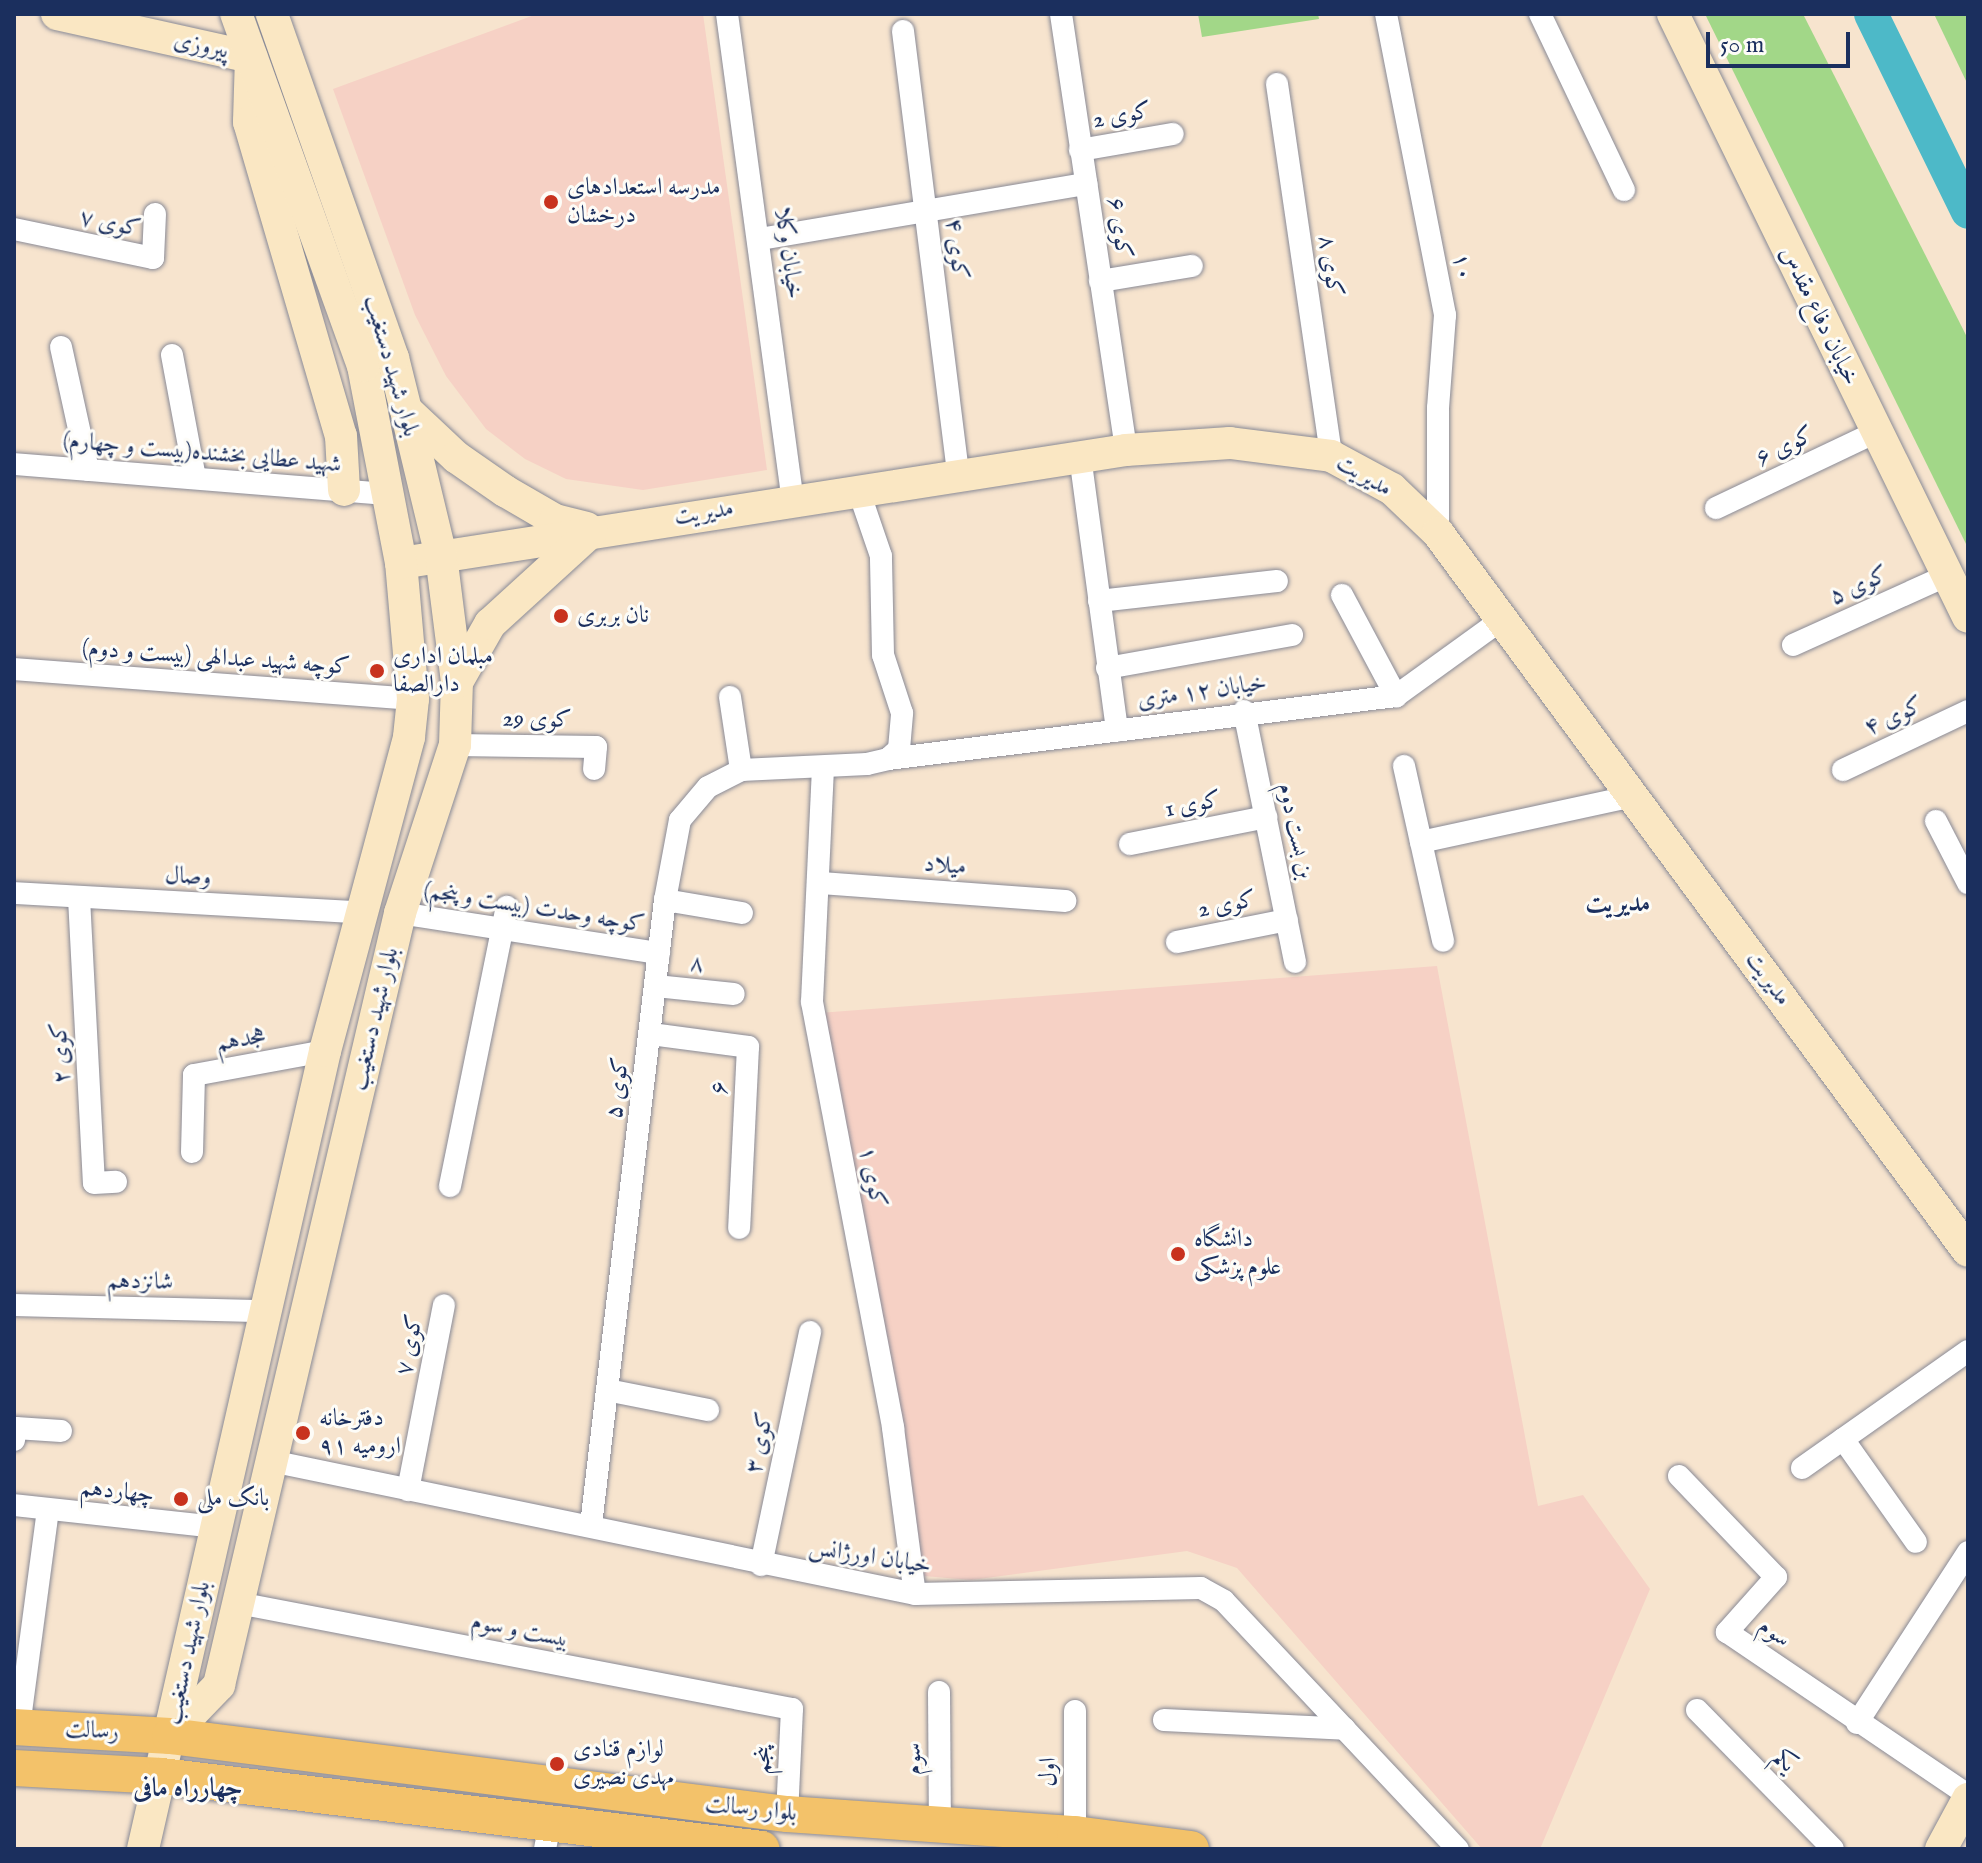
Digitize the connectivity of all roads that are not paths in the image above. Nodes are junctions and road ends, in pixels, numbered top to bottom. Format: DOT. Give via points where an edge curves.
graph roads {
  1 [pos="57,14"];
  2 [pos="236,14"];
  3 [pos="272,14"];
  4 [pos="727,14"];
  5 [pos="1061,14"];
  6 [pos="1386,14"];
  7 [pos="1673,14"];
  8 [pos="1543,15"];
  9 [pos="903,31"];
  10 [pos="251,57"];
  11 [pos="1277,84"];
  12 [pos="1173,134"];
  13 [pos="1080,150"];
  14 [pos="1086,184"];
  15 [pos="1624,190"];
  16 [pos="925,211"];
  17 [pos="155,214"];
  18 [pos="14,229"];
  19 [pos="760,239"];
  20 [pos="1192,266"];
  21 [pos="1100,281"];
  22 [pos="61,347"];
  23 [pos="172,355"];
  24 [pos="406,410"];
  25 [pos="1876,432"];
  26 [pos="1126,450"];
  27 [pos="1080,456"];
  28 [pos="1331,456"];
  29 [pos="14,464"];
  30 [pos="88,470"];
  31 [pos="958,474"];
  32 [pos="195,478"];
  33 [pos="858,489"];
  34 [pos="344,490"];
  35 [pos="385,494"];
  36 [pos="793,499"];
  37 [pos="1716,508"];
  38 [pos="593,530"];
  39 [pos="1438,533"];
  40 [pos="441,556"];
  41 [pos="401,563"];
  42 [pos="1948,575"];
  43 [pos="1277,581"];
  44 [pos="1342,595"];
  45 [pos="1099,601"];
  46 [pos="1968,617"];
  47 [pos="1501,620"];
  48 [pos="1292,635"];
  49 [pos="1793,645"];
  50 [pos="1107,668"];
  51 [pos="14,669"];
  52 [pos="457,682"];
  53 [pos="1396,696"];
  54 [pos="730,697"];
  55 [pos="413,699"];
  56 [pos="1244,711"];
  57 [pos="1968,711"];
  58 [pos="1117,731"];
  59 [pos="455,745"];
  60 [pos="888,759"];
  61 [pos="1404,766"];
  62 [pos="823,768"];
  63 [pos="594,769"];
  64 [pos="741,770"];
  65 [pos="1843,770"];
  66 [pos="1634,796"];
  67 [pos="1266,817"];
  68 [pos="1936,821"];
  69 [pos="1421,842"];
  70 [pos="1130,844"];
  71 [pos="821,883"];
  72 [pos="1968,883"];
  73 [pos="14,893"];
  74 [pos="79,898"];
  75 [pos="665,900"];
  76 [pos="1065,901"];
  77 [pos="507,907"];
  78 [pos="359,912"];
  79 [pos="400,913"];
  80 [pos="742,913"];
  81 [pos="1287,920"];
  82 [pos="503,930"];
  83 [pos="1443,941"];
  84 [pos="1177,942"];
  85 [pos="659,953"];
  86 [pos="1295,962"];
  87 [pos="656,986"];
  88 [pos="734,994"];
  89 [pos="651,1034"];
  90 [pos="325,1051"];
  91 [pos="192,1152"];
  92 [pos="116,1182"];
  93 [pos="450,1186"];
  94 [pos="739,1228"];
  95 [pos="1968,1251"];
  96 [pos="14,1305"];
  97 [pos="444,1305"];
  98 [pos="265,1311"];
  99 [pos="810,1332"];
  100 [pos="1968,1351"];
  101 [pos="607,1390"];
  102 [pos="708,1410"];
  103 [pos="61,1431"];
  104 [pos="1843,1439"];
  105 [pos="14,1440"];
  106 [pos="271,1461"];
  107 [pos="1802,1468"];
  108 [pos="1679,1476"];
  109 [pos="408,1490"];
  110 [pos="14,1505"];
  111 [pos="48,1511"];
  112 [pos="591,1525"];
  113 [pos="215,1527"];
  114 [pos="1916,1542"];
  115 [pos="1968,1552"];
  116 [pos="761,1565"];
  117 [pos="915,1594"];
  118 [pos="238,1603"];
  119 [pos="939,1692"];
  120 [pos="792,1709"];
  121 [pos="1697,1710"];
  122 [pos="1075,1711"];
  123 [pos="1164,1720"];
  124 [pos="1857,1723"];
  125 [pos="16,1727"];
  126 [pos="1345,1729"];
  127 [pos="170,1736"];
  128 [pos="14,1768"];
  129 [pos="162,1776"];
  130 [pos="1968,1797"];
  131 [pos="787,1814"];
  132 [pos="1435,1824"];
  133 [pos="940,1825"];
  134 [pos="1075,1834"];
  135 [pos="548,1836"];
  136 [pos="1155,1846"];
  137 [pos="143,1849"];
  138 [pos="762,1849"];
  139 [pos="783,1849"];
  140 [pos="1191,1849"];
  141 [pos="1447,1849"];
  142 [pos="1458,1849"];
  143 [pos="1833,1849"];
  144 [pos="1941,1849"];
  1 -- 10 [label="main road, پیروزی"];
  2 -- 10 [label="main road, بلوار شهید دستغیب"];
  3 -- 24 [label="main road, بلوار شهید دستغیب" via="393,358"];
  4 -- 19 [label="street, خیابان وکلا"];
  5 -- 13 [label="street, کوی ۶"];
  6 -- 39 [label="street, ۱۰" via="1447,327 1438,408"];
  7 -- 25 [label="main road, خیابان دفاع مقدس"];
  8 -- 15 [label="street"];
  9 -- 16 [label="street, کوی ۴"];
  10 -- 34 [label="main road" via="249,122 341,436"];
  10 -- 35 [label="main road, بلوار شهید دستغیب" via="363,366"];
  11 -- 28 [label="street, کوی ۸"];
  12 -- 13 [label="street, کوی 2"];
  13 -- 14 [label="street, کوی ۶"];
  14 -- 16 [label="street"];
  14 -- 21 [label="street, کوی ۶"];
  16 -- 19 [label="street"];
  16 -- 31 [label="street, کوی ۴"];
  17 -- 18 [label="street, کوی ۷" via="153,258"];
  19 -- 36 [label="street, خیابان وکلا"];
  20 -- 21 [label="street"];
  21 -- 26 [label="street, کوی ۶"];
  22 -- 30 [label="street"];
  23 -- 32 [label="street"];
  24 -- 38 [label="main road" via="456,457 505,491 555,520"];
  24 -- 40 [label="main road, بلوار شهید دستغیب"];
  25 -- 37 [label="street, کوی ۶"];
  25 -- 42 [label="main road, خیابان دفاع مقدس"];
  26 -- 27 [label="main road, مدیریت"];
  26 -- 28 [label="main road, مدیریت" via="1230,443"];
  27 -- 31 [label="main road, مدیریت"];
  27 -- 45 [label="street"];
  28 -- 39 [label="main road, مدیریت" via="1392,489"];
  29 -- 30 [label="street, شهید عطایی بخشنده(بیست و چهارم)"];
  30 -- 32 [label="street, شهید عطایی بخشنده(بیست و چهارم)"];
  31 -- 33 [label="main road, مدیریت"];
  32 -- 34 [label="street, شهید عطایی بخشنده(بیست و چهارم)"];
  33 -- 36 [label="main road, مدیریت"];
  33 -- 60 [label="street" via="881,556 883,655 902,713 899,749"];
  34 -- 35 [label="street, شهید عطایی بخشنده(بیست و چهارم)"];
  35 -- 41 [label="main road, بلوار شهید دستغیب"];
  36 -- 38 [label="main road, مدیریت"];
  38 -- 40 [label="main road, مدیریت"];
  38 -- 52 [label="main road" via="490,624"];
  39 -- 47 [label="main road, مدیریت"];
  40 -- 41 [label="main road, مدیریت"];
  40 -- 52 [label="main road, بلوار شهید دستغیب"];
  41 -- 55 [label="main road, بلوار شهید دستغیب"];
  42 -- 46 [label="main road, خیابان دفاع مقدس"];
  42 -- 49 [label="street, کوی ۵"];
  43 -- 45 [label="street"];
  44 -- 53 [label="street"];
  45 -- 50 [label="street"];
  47 -- 53 [label="street"];
  47 -- 66 [label="main road, مدیریت"];
  48 -- 50 [label="street"];
  50 -- 58 [label="street"];
  51 -- 55 [label="street, کوچه شهید عبدالهی (بیست و دوم)"];
  52 -- 59 [label="main road, بلوار شهید دستغیب"];
  53 -- 56 [label="street, خیابان ۱۲ متری"];
  54 -- 64 [label="street"];
  55 -- 78 [label="main road, بلوار شهید دستغیب" via="409,737"];
  56 -- 58 [label="street, خیابان ۱۲ متری"];
  56 -- 67 [label="street, بن بست دوم"];
  57 -- 65 [label="street, کوی ۴"];
  58 -- 60 [label="street, خیابان ۱۲ متری"];
  59 -- 63 [label="street, کوی 29" via="596,747"];
  59 -- 79 [label="main road, بلوار شهید دستغیب"];
  60 -- 62 [label="street, خیابان ۱۲ متری"];
  61 -- 69 [label="street"];
  62 -- 64 [label="street, کوی ۵"];
  62 -- 71 [label="street, کوی ۱"];
  64 -- 75 [label="street, کوی ۵" via="708,787 680,820"];
  66 -- 69 [label="street"];
  66 -- 95 [label="main road, مدیریت"];
  67 -- 70 [label="street, کوی 1"];
  67 -- 81 [label="street, بن بست دوم"];
  68 -- 72 [label="street"];
  69 -- 83 [label="street"];
  71 -- 76 [label="street, میلاد"];
  71 -- 117 [label="street, کوی ۱" via="812,1002 893,1428"];
  73 -- 74 [label="street, وصال"];
  74 -- 78 [label="street, وصال"];
  74 -- 92 [label="street, کوی ۲" via="94,1183"];
  75 -- 80 [label="street"];
  75 -- 85 [label="street, کوی ۵"];
  77 -- 82 [label="street"];
  78 -- 79 [label="main road"];
  78 -- 90 [label="main road, بلوار شهید دستغیب"];
  79 -- 82 [label="street, کوچه وحدت (بیست و پنجم)"];
  79 -- 106 [label="main road, بلوار شهید دستغیب"];
  81 -- 84 [label="street, کوی 2"];
  81 -- 86 [label="street, بن بست دوم"];
  82 -- 85 [label="street, کوچه وحدت (بیست و پنجم)"];
  82 -- 93 [label="street"];
  85 -- 87 [label="street, کوی ۵"];
  87 -- 88 [label="street, ۸"];
  87 -- 89 [label="street, کوی ۵"];
  89 -- 94 [label="street, ۶" via="748,1047"];
  89 -- 101 [label="street, کوی ۵"];
  90 -- 91 [label="street, هجدهم" via="194,1075"];
  90 -- 98 [label="main road, بلوار شهید دستغیب"];
  96 -- 98 [label="street, شانزدهم"];
  97 -- 109 [label="street, کوی ۷"];
  98 -- 113 [label="main road, بلوار شهید دستغیب"];
  99 -- 116 [label="street, کوی ۳"];
  100 -- 104 [label="street"];
  101 -- 102 [label="street"];
  101 -- 112 [label="street, کوی ۵"];
  103 -- 105 [label="street" via="16,1428"];
  104 -- 107 [label="street"];
  104 -- 114 [label="street"];
  106 -- 109 [label="street, خیابان اورژانس"];
  106 -- 118 [label="main road, بلوار شهید دستغیب"];
  108 -- 124 [label="street, سوم" via="1776,1577 1727,1632"];
  109 -- 112 [label="street, خیابان اورژانس"];
  110 -- 111 [label="street, چهاردهم"];
  111 -- 113 [label="street, چهاردهم"];
  111 -- 125 [label="street"];
  112 -- 116 [label="street, خیابان اورژانس"];
  113 -- 127 [label="main road, بلوار شهید دستغیب"];
  115 -- 124 [label="street"];
  116 -- 117 [label="street, خیابان اورژانس"];
  117 -- 126 [label="street, خیابان اورژانس" via="1201,1588 1224,1601"];
  118 -- 120 [label="street, بیست و سوم"];
  118 -- 127 [label="main road, بلوار شهید دستغیب" via="219,1685"];
  119 -- 133 [label="street, سوم"];
  120 -- 131 [label="street, پنجم"];
  121 -- 143 [label="street, یکم"];
  122 -- 134 [label="street, اول"];
  123 -- 126 [label="street"];
  124 -- 130 [label="street, سوم"];
  125 -- 127 [label="main road, رسالت"];
  126 -- 132 [label="street, خیابان اورژانس"];
  127 -- 129 [label="main road"];
  127 -- 131 [label="main road, بلوار رسالت"];
  128 -- 129 [label="main road, رسالت"];
  129 -- 135 [label="main road, بلوار رسالت"];
  129 -- 137 [label="main road"];
  130 -- 144 [label="main road"];
  131 -- 133 [label="main road, بلوار رسالت"];
  131 -- 139 [label="main road"];
  132 -- 141 [label="street"];
  132 -- 142 [label="street, خیابان اورژانس"];
  133 -- 134 [label="main road, بلوار رسالت"];
  134 -- 136 [label="main road, بلوار رسالت"];
  135 -- 138 [label="main road, بلوار رسالت"];
  136 -- 140 [label="main road, بلوار رسالت"];
}
